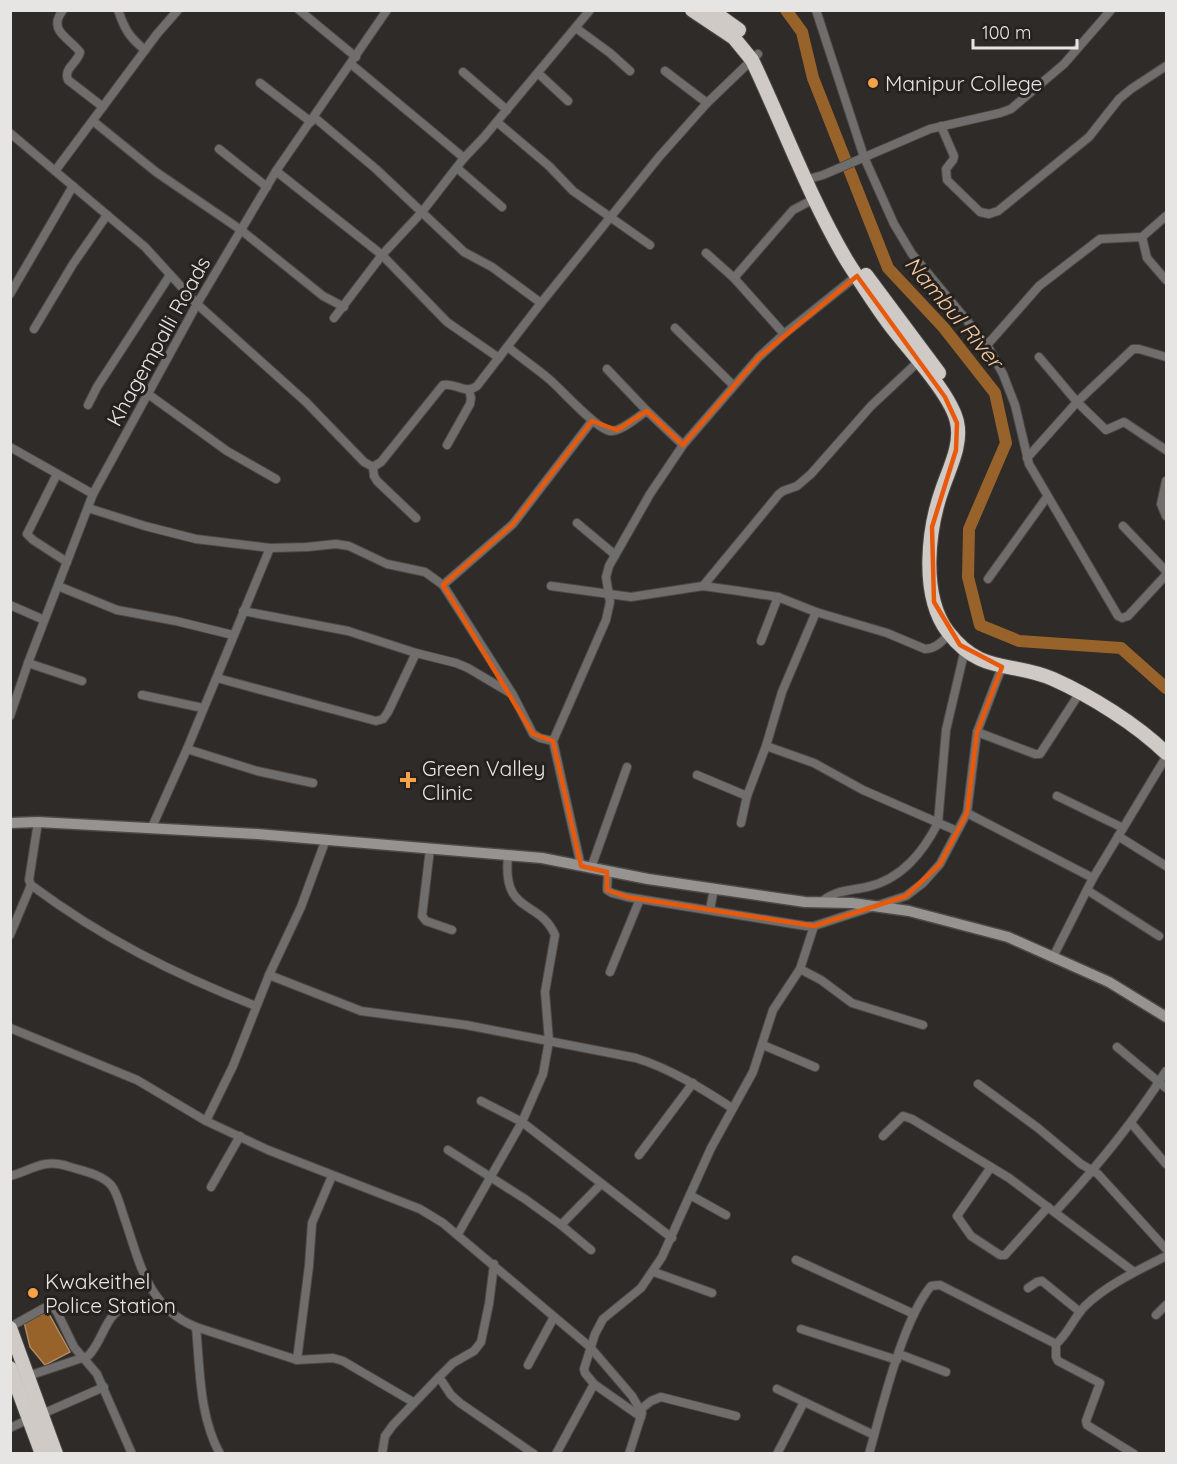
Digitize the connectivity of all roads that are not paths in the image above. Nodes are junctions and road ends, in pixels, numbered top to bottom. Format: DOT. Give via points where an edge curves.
graph roads {
  1 [pos="63,10"];
  2 [pos="118,10"];
  3 [pos="178,10"];
  4 [pos="299,10"];
  5 [pos="387,10"];
  6 [pos="578,10"];
  7 [pos="692,10"];
  8 [pos="711,10"];
  9 [pos="816,10"];
  10 [pos="1111,10"];
  11 [pos="588,14"];
  12 [pos="576,28"];
  13 [pos="145,50"];
  14 [pos="755,57"];
  15 [pos="353,60"];
  16 [pos="1167,66"];
  17 [pos="630,71"];
  18 [pos="665,71"];
  19 [pos="463,72"];
  20 [pos="538,73"];
  21 [pos="260,83"];
  22 [pos="568,101"];
  23 [pos="707,103"];
  24 [pos="103,107"];
  25 [pos="507,110"];
  26 [pos="312,120"];
  27 [pos="93,121"];
  28 [pos="497,122"];
  29 [pos="941,126"];
  30 [pos="10,133"];
  31 [pos="219,149"];
  32 [pos="464,158"];
  33 [pos="863,158"];
  34 [pos="457,168"];
  35 [pos="55,171"];
  36 [pos="276,171"];
  37 [pos="813,177"];
  38 [pos="73,186"];
  39 [pos="267,187"];
  40 [pos="816,198"];
  41 [pos="502,207"];
  42 [pos="422,212"];
  43 [pos="107,215"];
  44 [pos="1167,216"];
  45 [pos="611,218"];
  46 [pos="241,231"];
  47 [pos="1142,237"];
  48 [pos="650,245"];
  49 [pos="706,253"];
  50 [pos="382,255"];
  51 [pos="860,273"];
  52 [pos="170,275"];
  53 [pos="734,278"];
  54 [pos="1167,280"];
  55 [pos="10,294"];
  56 [pos="541,303"];
  57 [pos="197,304"];
  58 [pos="344,307"];
  59 [pos="334,318"];
  60 [pos="675,328"];
  61 [pos="34,329"];
  62 [pos="784,334"];
  63 [pos="987,345"];
  64 [pos="508,347"];
  65 [pos="1039,357"];
  66 [pos="1167,357"];
  67 [pos="499,358"];
  68 [pos="919,361"];
  69 [pos="607,369"];
  70 [pos="733,385"];
  71 [pos="469,390"];
  72 [pos="148,394"];
  73 [pos="1077,402"];
  74 [pos="88,405"];
  75 [pos="646,411"];
  76 [pos="592,421"];
  77 [pos="447,445"];
  78 [pos="683,445"];
  79 [pos="10,447"];
  80 [pos="1167,450"];
  81 [pos="1027,458"];
  82 [pos="374,467"];
  83 [pos="57,474"];
  84 [pos="276,479"];
  85 [pos="1167,480"];
  86 [pos="93,494"];
  87 [pos="1047,498"];
  88 [pos="88,508"];
  89 [pos="1167,516"];
  90 [pos="416,518"];
  91 [pos="576,523"];
  92 [pos="1123,525"];
  93 [pos="270,548"];
  94 [pos="614,554"];
  95 [pos="67,561"];
  96 [pos="1167,573"];
  97 [pos="988,579"];
  98 [pos="443,585"];
  99 [pos="58,586"];
  100 [pos="550,586"];
  101 [pos="703,586"];
  102 [pos="610,595"];
  103 [pos="778,597"];
  104 [pos="10,605"];
  105 [pos="243,611"];
  106 [pos="816,612"];
  107 [pos="44,620"];
  108 [pos="950,634"];
  109 [pos="233,635"];
  110 [pos="761,641"];
  111 [pos="965,649"];
  112 [pos="416,653"];
  113 [pos="28,663"];
  114 [pos="1003,664"];
  115 [pos="217,678"];
  116 [pos="82,681"];
  117 [pos="1079,694"];
  118 [pos="142,695"];
  119 [pos="513,695"];
  120 [pos="203,708"];
  121 [pos="10,716"];
  122 [pos="977,732"];
  123 [pos="553,741"];
  124 [pos="1167,742"];
  125 [pos="766,746"];
  126 [pos="187,749"];
  127 [pos="1167,755"];
  128 [pos="627,767"];
  129 [pos="697,775"];
  130 [pos="313,783"];
  131 [pos="747,796"];
  132 [pos="1057,796"];
  133 [pos="967,813"];
  134 [pos="38,822"];
  135 [pos="10,823"];
  136 [pos="741,823"];
  137 [pos="938,823"];
  138 [pos="152,827"];
  139 [pos="1123,828"];
  140 [pos="957,831"];
  141 [pos="1118,836"];
  142 [pos="326,839"];
  143 [pos="430,849"];
  144 [pos="508,856"];
  145 [pos="1167,866"];
  146 [pos="586,867"];
  147 [pos="607,874"];
  148 [pos="1094,878"];
  149 [pos="31,885"];
  150 [pos="1087,890"];
  151 [pos="712,898"];
  152 [pos="640,899"];
  153 [pos="820,903"];
  154 [pos="877,906"];
  155 [pos="814,926"];
  156 [pos="452,930"];
  157 [pos="10,935"];
  158 [pos="1159,936"];
  159 [pos="1053,957"];
  160 [pos="800,969"];
  161 [pos="610,972"];
  162 [pos="269,975"];
  163 [pos="256,1006"];
  164 [pos="1167,1017"];
  165 [pos="923,1026"];
  166 [pos="10,1028"];
  167 [pos="549,1041"];
  168 [pos="763,1045"];
  169 [pos="1117,1047"];
  170 [pos="815,1067"];
  171 [pos="1167,1071"];
  172 [pos="1159,1082"];
  173 [pos="693,1083"];
  174 [pos="978,1084"];
  175 [pos="1167,1088"];
  176 [pos="481,1101"];
  177 [pos="732,1108"];
  178 [pos="206,1121"];
  179 [pos="522,1122"];
  180 [pos="1131,1123"];
  181 [pos="240,1136"];
  182 [pos="883,1136"];
  183 [pos="447,1150"];
  184 [pos="639,1155"];
  185 [pos="1167,1164"];
  186 [pos="991,1167"];
  187 [pos="1093,1170"];
  188 [pos="10,1176"];
  189 [pos="332,1176"];
  190 [pos="490,1176"];
  191 [pos="601,1184"];
  192 [pos="211,1187"];
  193 [pos="697,1199"];
  194 [pos="1051,1209"];
  195 [pos="726,1215"];
  196 [pos="561,1225"];
  197 [pos="458,1234"];
  198 [pos="672,1238"];
  199 [pos="1167,1249"];
  200 [pos="591,1250"];
  201 [pos="1167,1256"];
  202 [pos="795,1260"];
  203 [pos="494,1264"];
  204 [pos="654,1272"];
  205 [pos="1134,1272"];
  206 [pos="1028,1288"];
  207 [pos="712,1293"];
  208 [pos="1167,1305"];
  209 [pos="126,1307"];
  210 [pos="1080,1312"];
  211 [pos="914,1314"];
  212 [pos="1156,1314"];
  213 [pos="554,1317"];
  214 [pos="10,1327"];
  215 [pos="196,1327"];
  216 [pos="801,1329"];
  217 [pos="1056,1344"];
  218 [pos="590,1347"];
  219 [pos="898,1357"];
  220 [pos="85,1359"];
  221 [pos="297,1360"];
  222 [pos="528,1365"];
  223 [pos="10,1368"];
  224 [pos="946,1372"];
  225 [pos="28,1377"];
  226 [pos="439,1377"];
  227 [pos="594,1384"];
  228 [pos="104,1387"];
  229 [pos="777,1389"];
  230 [pos="413,1402"];
  231 [pos="804,1402"];
  232 [pos="641,1413"];
  233 [pos="736,1416"];
  234 [pos="36,1417"];
  235 [pos="10,1428"];
  236 [pos="874,1435"];
  237 [pos="42,1454"];
  238 [pos="57,1454"];
  239 [pos="132,1454"];
  240 [pos="220,1454"];
  241 [pos="382,1454"];
  242 [pos="534,1454"];
  243 [pos="556,1454"];
  244 [pos="629,1454"];
  245 [pos="777,1454"];
  246 [pos="869,1454"];
  247 [pos="1134,1454"];
  1 -- 24 [label="street" via="57,17 58,30 80,52 68,70 68,80"];
  2 -- 13 [label="street" via="130,37"];
  3 -- 13 [label="street"];
  4 -- 15 [label="street"];
  5 -- 15 [label="street, Khagempalli Roads"];
  6 -- 11 [label="street"];
  7 -- 14 [label="highway"];
  8 -- 14 [label="highway" via="742,33"];
  9 -- 33 [label="street"];
  10 -- 29 [label="street" via="1064,64 1022,101 1000,113"];
  11 -- 12 [label="street"];
  12 -- 17 [label="street"];
  12 -- 20 [label="street"];
  13 -- 24 [label="street"];
  14 -- 23 [label="street"];
  14 -- 37 [label="highway" via="776,91"];
  15 -- 26 [label="street, Khagempalli Roads"];
  15 -- 32 [label="street"];
  16 -- 29 [label="street" via="1125,94 1089,137 998,211 989,214 980,212 947,180 946,169 954,156"];
  18 -- 23 [label="street"];
  19 -- 25 [label="street"];
  20 -- 22 [label="street"];
  20 -- 25 [label="street"];
  21 -- 26 [label="street"];
  23 -- 45 [label="street"];
  24 -- 27 [label="street"];
  25 -- 28 [label="street"];
  26 -- 36 [label="street, Khagempalli Roads"];
  26 -- 42 [label="street" via="346,142"];
  27 -- 35 [label="street"];
  27 -- 46 [label="street" via="156,172"];
  28 -- 32 [label="street"];
  28 -- 45 [label="street" via="573,191"];
  29 -- 33 [label="street"];
  30 -- 35 [label="street"];
  31 -- 39 [label="street"];
  32 -- 34 [label="street"];
  33 -- 37 [label="street"];
  33 -- 63 [label="street" via="903,241"];
  34 -- 41 [label="street"];
  34 -- 42 [label="street"];
  35 -- 38 [label="street"];
  36 -- 39 [label="street, Khagempalli Roads"];
  36 -- 50 [label="street"];
  37 -- 40 [label="highway"];
  38 -- 43 [label="street"];
  38 -- 55 [label="street"];
  39 -- 46 [label="street, Khagempalli Roads"];
  40 -- 51 [label="highway"];
  40 -- 53 [label="street" via="793,210"];
  42 -- 50 [label="street"];
  42 -- 56 [label="street" via="468,255 492,267"];
  43 -- 52 [label="street" via="145,247"];
  43 -- 61 [label="street"];
  44 -- 47 [label="street"];
  45 -- 48 [label="street"];
  45 -- 56 [label="street"];
  46 -- 57 [label="street, Khagempalli Roads"];
  46 -- 58 [label="street" via="323,297"];
  47 -- 54 [label="street" via="1147,258"];
  47 -- 63 [label="street" via="1100,239 1038,286"];
  49 -- 53 [label="street"];
  50 -- 58 [label="street"];
  50 -- 67 [label="street" via="447,322"];
  51 -- 62 [label="street"];
  51 -- 68 [label="highway" via="889,323"];
  51 -- 114 [label="highway" via="920,346 964,416 966,442 946,500 939,535 941,600 963,636"];
  52 -- 57 [label="street"];
  52 -- 74 [label="street"];
  53 -- 62 [label="street"];
  56 -- 64 [label="street"];
  57 -- 72 [label="street, Khagempalli Roads"];
  57 -- 82 [label="street" via="306,402 364,462"];
  58 -- 59 [label="street"];
  60 -- 70 [label="street"];
  62 -- 70 [label="street"];
  63 -- 81 [label="street" via="1015,405"];
  64 -- 67 [label="street"];
  64 -- 76 [label="street" via="564,392"];
  65 -- 73 [label="street"];
  66 -- 73 [label="street" via="1133,350"];
  67 -- 71 [label="street" via="477,386"];
  68 -- 101 [label="street" via="871,406 811,474 779,494"];
  68 -- 108 [label="highway" via="945,397 957,423 956,450 935,511 931,542 934,602"];
  69 -- 75 [label="street"];
  70 -- 78 [label="street"];
  71 -- 77 [label="street" via="470,404"];
  71 -- 82 [label="street" via="443,385"];
  72 -- 84 [label="street" via="227,451"];
  72 -- 86 [label="street, Khagempalli Roads"];
  73 -- 80 [label="street" via="1106,430 1124,422"];
  73 -- 81 [label="street"];
  75 -- 76 [label="street" via="617,430 604,429"];
  75 -- 78 [label="street"];
  76 -- 98 [label="street" via="513,524"];
  78 -- 94 [label="street"];
  79 -- 83 [label="street"];
  81 -- 87 [label="street"];
  82 -- 90 [label="street" via="377,481"];
  83 -- 86 [label="street"];
  83 -- 95 [label="street" via="27,534"];
  85 -- 89 [label="street" via="1161,504"];
  86 -- 88 [label="street, Khagempalli Roads"];
  87 -- 96 [label="street" via="1120,617 1128,616"];
  87 -- 97 [label="street"];
  88 -- 93 [label="street" via="196,539"];
  88 -- 95 [label="street, Khagempalli Roads"];
  91 -- 94 [label="street"];
  92 -- 96 [label="street"];
  93 -- 98 [label="street" via="349,546 387,564 425,572"];
  93 -- 105 [label="street"];
  94 -- 102 [label="street" via="606,577"];
  95 -- 99 [label="street, Khagempalli Roads"];
  98 -- 119 [label="street"];
  99 -- 107 [label="street, Khagempalli Roads"];
  99 -- 109 [label="street" via="117,610"];
  100 -- 102 [label="street"];
  101 -- 102 [label="street" via="631,597"];
  101 -- 103 [label="street"];
  102 -- 123 [label="street" via="606,620"];
  103 -- 106 [label="street"];
  103 -- 110 [label="street"];
  104 -- 107 [label="street"];
  105 -- 109 [label="street"];
  105 -- 112 [label="street" via="348,631"];
  106 -- 108 [label="street" via="925,649 937,646"];
  106 -- 125 [label="street" via="782,692"];
  107 -- 113 [label="street, Khagempalli Roads"];
  108 -- 111 [label="highway"];
  109 -- 115 [label="street"];
  111 -- 114 [label="highway" via="973,656"];
  111 -- 137 [label="street" via="947,723"];
  112 -- 115 [label="street" via="388,712 376,721"];
  112 -- 119 [label="street" via="463,666"];
  113 -- 116 [label="street"];
  113 -- 121 [label="street, Khagempalli Roads"];
  114 -- 117 [label="highway" via="1042,675"];
  114 -- 122 [label="street"];
  114 -- 124 [label="highway" via="1040,665 1060,673"];
  115 -- 120 [label="street"];
  117 -- 122 [label="street" via="1040,754"];
  117 -- 127 [label="highway" via="1137,729"];
  118 -- 120 [label="street"];
  119 -- 123 [label="street" via="533,734"];
  120 -- 126 [label="street"];
  122 -- 133 [label="street"];
  123 -- 146 [label="street"];
  125 -- 131 [label="street"];
  125 -- 137 [label="street"];
  126 -- 130 [label="street" via="257,771"];
  126 -- 138 [label="street"];
  127 -- 139 [label="street"];
  128 -- 146 [label="street"];
  129 -- 131 [label="street"];
  131 -- 136 [label="street"];
  132 -- 139 [label="street"];
  133 -- 140 [label="street"];
  133 -- 148 [label="street"];
  134 -- 135 [label="street"];
  134 -- 138 [label="street"];
  134 -- 149 [label="street"];
  137 -- 140 [label="street"];
  137 -- 153 [label="street" via="926,846 904,869 881,882 832,894"];
  138 -- 142 [label="street"];
  139 -- 141 [label="street"];
  140 -- 154 [label="street" via="940,864 923,883 906,896"];
  141 -- 145 [label="street"];
  141 -- 148 [label="street"];
  142 -- 143 [label="street"];
  142 -- 162 [label="street"];
  143 -- 144 [label="street"];
  143 -- 156 [label="street" via="422,916"];
  144 -- 146 [label="street"];
  144 -- 167 [label="street" via="511,892 552,927 555,935 545,992"];
  146 -- 147 [label="street"];
  147 -- 151 [label="street"];
  147 -- 152 [label="street" via="607,890"];
  148 -- 150 [label="street"];
  149 -- 157 [label="street"];
  149 -- 163 [label="street" via="138,954"];
  150 -- 158 [label="street"];
  150 -- 159 [label="street"];
  151 -- 152 [label="street"];
  151 -- 153 [label="street"];
  151 -- 155 [label="street" via="761,920"];
  152 -- 161 [label="street"];
  153 -- 154 [label="street"];
  154 -- 155 [label="street"];
  154 -- 159 [label="street" via="1008,937"];
  155 -- 160 [label="street"];
  159 -- 164 [label="street" via="1109,981"];
  160 -- 165 [label="street" via="852,1003"];
  160 -- 168 [label="street" via="773,1010"];
  162 -- 163 [label="street"];
  162 -- 167 [label="street" via="360,1011"];
  163 -- 178 [label="street"];
  166 -- 178 [label="street" via="137,1080"];
  167 -- 173 [label="street" via="636,1058"];
  167 -- 179 [label="street" via="543,1074"];
  168 -- 170 [label="street"];
  168 -- 177 [label="street"];
  169 -- 172 [label="street"];
  171 -- 172 [label="street"];
  172 -- 175 [label="street"];
  172 -- 180 [label="street"];
  173 -- 177 [label="street"];
  173 -- 184 [label="street"];
  174 -- 187 [label="street"];
  176 -- 179 [label="street"];
  177 -- 193 [label="street"];
  178 -- 181 [label="street"];
  179 -- 190 [label="street"];
  179 -- 191 [label="street"];
  180 -- 185 [label="street"];
  180 -- 187 [label="street"];
  181 -- 189 [label="street"];
  181 -- 192 [label="street"];
  182 -- 186 [label="street" via="906,1116"];
  183 -- 190 [label="street"];
  186 -- 194 [label="street"];
  186 -- 194 [label="street" via="957,1216 973,1237 1005,1255"];
  187 -- 194 [label="street"];
  187 -- 199 [label="street"];
  188 -- 215 [label="street" via="54,1163 81,1169 107,1181 114,1190 135,1254 151,1287 166,1308"];
  189 -- 197 [label="street" via="420,1209"];
  189 -- 221 [label="street" via="312,1223"];
  190 -- 196 [label="street"];
  190 -- 197 [label="street"];
  191 -- 196 [label="street"];
  191 -- 198 [label="street"];
  193 -- 195 [label="street"];
  193 -- 198 [label="street"];
  194 -- 205 [label="street"];
  196 -- 200 [label="street"];
  197 -- 203 [label="street"];
  198 -- 204 [label="street"];
  201 -- 205 [label="street"];
  202 -- 211 [label="street"];
  203 -- 213 [label="street"];
  203 -- 226 [label="street" via="481,1342"];
  204 -- 207 [label="street"];
  204 -- 218 [label="street" via="603,1319"];
  205 -- 210 [label="street"];
  206 -- 210 [label="street" via="1042,1281"];
  208 -- 212 [label="street"];
  209 -- 220 [label="street" via="114,1314"];
  210 -- 217 [label="street"];
  211 -- 217 [label="street" via="928,1289 940,1285"];
  211 -- 219 [label="street"];
  213 -- 218 [label="street"];
  213 -- 222 [label="street"];
  214 -- 220 [label="street" via="44,1308 53,1308"];
  214 -- 225 [label="highway"];
  215 -- 221 [label="street"];
  215 -- 240 [label="street" via="207,1418"];
  216 -- 219 [label="street"];
  217 -- 247 [label="street" via="1058,1361 1100,1383 1087,1425"];
  218 -- 227 [label="street" via="584,1371"];
  218 -- 232 [label="street"];
  219 -- 224 [label="street"];
  219 -- 236 [label="street"];
  220 -- 225 [label="street"];
  220 -- 228 [label="street"];
  221 -- 230 [label="street" via="343,1361"];
  223 -- 234 [label="highway"];
  225 -- 234 [label="highway"];
  226 -- 230 [label="street"];
  226 -- 242 [label="street" via="460,1403"];
  227 -- 232 [label="street"];
  227 -- 243 [label="street"];
  228 -- 234 [label="street"];
  228 -- 239 [label="street"];
  229 -- 231 [label="street"];
  230 -- 241 [label="street" via="387,1433"];
  231 -- 236 [label="street"];
  231 -- 245 [label="street"];
  232 -- 233 [label="street" via="653,1400 664,1397"];
  232 -- 244 [label="street"];
  234 -- 235 [label="street"];
  234 -- 237 [label="highway"];
  234 -- 238 [label="highway"];
  236 -- 246 [label="street"];
}
